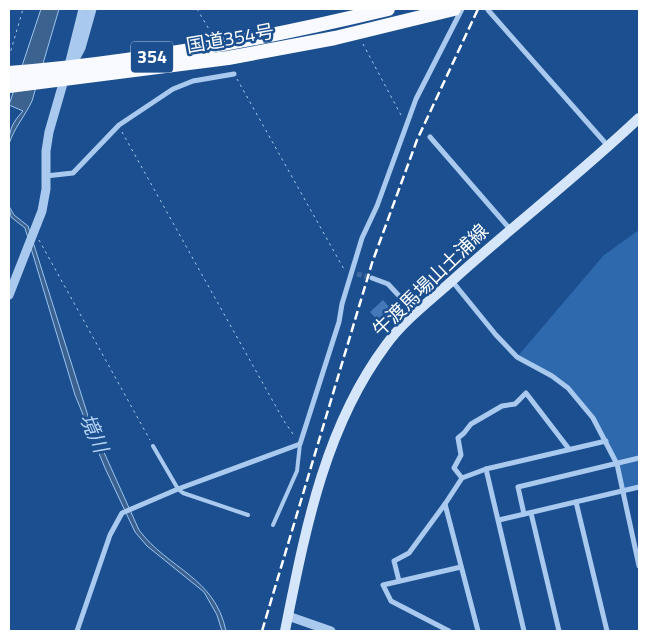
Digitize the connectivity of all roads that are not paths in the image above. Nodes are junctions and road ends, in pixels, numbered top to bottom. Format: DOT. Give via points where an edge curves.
graph roads {
  1 [pos="83,9"];
  2 [pos="92,9"];
  3 [pos="388,9"];
  4 [pos="454,9"];
  5 [pos="462,9"];
  6 [pos="488,10"];
  7 [pos="67,74"];
  8 [pos="234,74"];
  9 [pos="11,79"];
  10 [pos="639,118"];
  11 [pos="430,137"];
  12 [pos="608,147"];
  13 [pos="46,176"];
  14 [pos="510,229"];
  15 [pos="351,274"];
  16 [pos="357,274"];
  17 [pos="372,278"];
  18 [pos="452,281"];
  19 [pos="9,296"];
  20 [pos="416,314"];
  21 [pos="606,441"];
  22 [pos="300,444"];
  23 [pos="153,446"];
  24 [pos="569,449"];
  25 [pos="639,458"];
  26 [pos="617,464"];
  27 [pos="486,469"];
  28 [pos="462,478"];
  29 [pos="639,487"];
  30 [pos="178,489"];
  31 [pos="622,491"];
  32 [pos="576,502"];
  33 [pos="445,504"];
  34 [pos="531,513"];
  35 [pos="524,514"];
  36 [pos="248,516"];
  37 [pos="499,520"];
  38 [pos="273,525"];
  39 [pos="639,566"];
  40 [pos="460,567"];
  41 [pos="399,581"];
  42 [pos="288,616"];
  43 [pos="77,631"];
  44 [pos="285,631"];
  45 [pos="330,631"];
  46 [pos="449,631"];
  47 [pos="478,631"];
  48 [pos="524,631"];
  49 [pos="559,631"];
  50 [pos="607,631"];
  1 -- 7 [label="street"];
  2 -- 7 [label="street" via="81,48"];
  3 -- 7 [label="highway, 国道354号 / 354" via="235,43"];
  4 -- 7 [label="highway, 国道354号 / 354" via="335,38 228,58"];
  5 -- 15 [label="street" via="416,99"];
  6 -- 12 [label="street"];
  7 -- 9 [label="highway, 国道354号 / 354"];
  7 -- 13 [label="street" via="47,140"];
  8 -- 13 [label="street" via="173,88 119,126 73,173"];
  10 -- 12 [label="main road, 牛渡馬場山土浦線"];
  11 -- 14 [label="street"];
  12 -- 14 [label="main road, 牛渡馬場山土浦線"];
  13 -- 19 [label="street" via="45,200"];
  14 -- 18 [label="main road, 牛渡馬場山土浦線"];
  15 -- 16 [label="street"];
  15 -- 22 [label="street"];
  17 -- 20 [label="street" via="388,284"];
  18 -- 20 [label="main road, 牛渡馬場山土浦線"];
  18 -- 21 [label="street" via="517,357 568,388 593,418"];
  20 -- 42 [label="main road, 牛渡馬場山土浦線" via="379,354 342,418 305,536"];
  21 -- 24 [label="street"];
  21 -- 26 [label="street"];
  22 -- 30 [label="street"];
  22 -- 38 [label="lane" via="297,471"];
  23 -- 30 [label="lane"];
  24 -- 27 [label="street"];
  24 -- 28 [label="street" via="526,393 514,404 502,406 471,424 458,438 460,455 454,468"];
  25 -- 26 [label="street"];
  26 -- 31 [label="street"];
  26 -- 35 [label="street" via="518,487"];
  27 -- 28 [label="street"];
  27 -- 37 [label="street"];
  28 -- 33 [label="street"];
  29 -- 31 [label="street"];
  30 -- 36 [label="lane"];
  30 -- 43 [label="street" via="122,513 110,535"];
  31 -- 32 [label="street"];
  31 -- 39 [label="street"];
  32 -- 34 [label="street"];
  32 -- 50 [label="street"];
  33 -- 40 [label="street"];
  33 -- 41 [label="street" via="409,553 394,560"];
  34 -- 35 [label="street"];
  34 -- 49 [label="street"];
  35 -- 37 [label="street"];
  37 -- 48 [label="street"];
  40 -- 41 [label="street"];
  40 -- 47 [label="street"];
  41 -- 46 [label="street" via="383,585 391,601"];
  42 -- 44 [label="main road, 牛渡馬場山土浦線"];
  42 -- 45 [label="street"];
}
